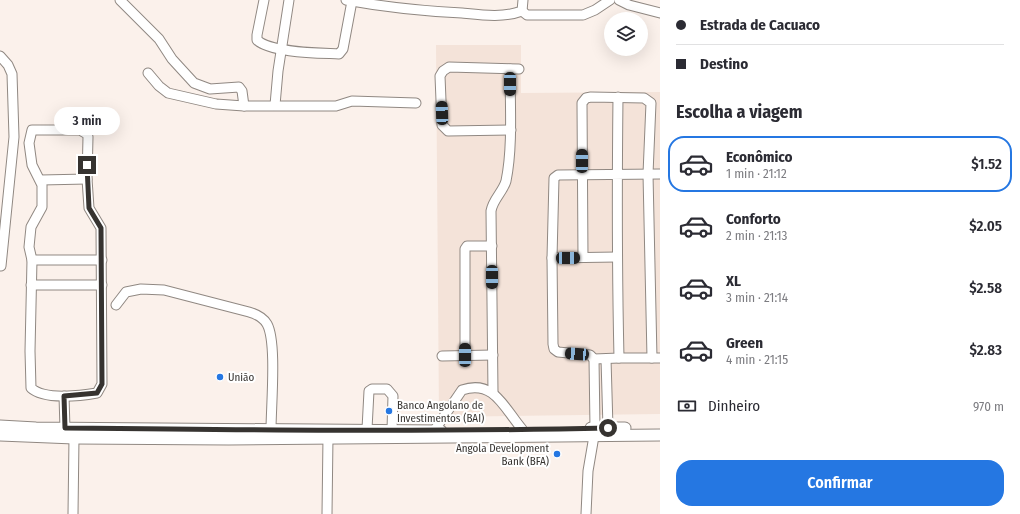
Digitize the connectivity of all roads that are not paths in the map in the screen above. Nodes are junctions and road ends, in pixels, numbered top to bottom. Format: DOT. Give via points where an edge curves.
graph roads {
  1 [pos="120,0"];
  2 [pos="264,0"];
  3 [pos="289,0"];
  4 [pos="523,0"];
  5 [pos="610,0"];
  6 [pos="619,0"];
  7 [pos="349,1"];
  8 [pos="522,11"];
  9 [pos="660,13"];
  10 [pos="281,48"];
  11 [pos="0,56"];
  12 [pos="148,73"];
  13 [pos="618,97"];
  14 [pos="416,103"];
  15 [pos="275,105"];
  16 [pos="244,106"];
  17 [pos="510,130"];
  18 [pos="648,174"];
  19 [pos="660,174"];
  20 [pos="583,175"];
  21 [pos="618,175"];
  22 [pos="87,179"];
  23 [pos="41,180"];
  24 [pos="4,203"];
  25 [pos="492,246"];
  26 [pos="617,257"];
  27 [pos="552,258"];
  28 [pos="583,258"];
  29 [pos="32,260"];
  30 [pos="102,260"];
  31 [pos="1,266"];
  32 [pos="31,285"];
  33 [pos="102,285"];
  34 [pos="116,305"];
  35 [pos="465,355"];
  36 [pos="442,356"];
  37 [pos="493,356"];
  38 [pos="619,358"];
  39 [pos="656,358"];
  40 [pos="594,359"];
  41 [pos="606,359"];
  42 [pos="493,392"];
  43 [pos="64,396"];
  44 [pos="0,426"];
  45 [pos="65,428"];
  46 [pos="608,428"];
  47 [pos="660,428"];
  48 [pos="367,429"];
  49 [pos="522,429"];
  50 [pos="271,430"];
  51 [pos="392,430"];
  52 [pos="434,431"];
  53 [pos="594,432"];
  54 [pos="0,435"];
  55 [pos="660,435"];
  56 [pos="328,437"];
  57 [pos="74,438"];
  58 [pos="73,514"];
  59 [pos="327,514"];
  60 [pos="586,514"];
  1 -- 16 [label="street" via="159,39 172,59 194,83 210,89 239,87"];
  2 -- 10 [label="street" via="257,40 264,45"];
  3 -- 10 [label="street"];
  4 -- 8 [label="street"];
  5 -- 8 [label="street" via="583,15 527,15"];
  6 -- 9 [label="street"];
  7 -- 8 [label="street" via="495,16 512,15"];
  7 -- 10 [label="street" via="343,49 339,54"];
  10 -- 15 [label="street"];
  11 -- 24 [label="street" via="12,74 14,137"];
  12 -- 16 [label="street" via="159,86 173,95 207,103"];
  13 -- 18 [label="street" via="644,98 651,103"];
  13 -- 20 [label="street" via="591,97 583,101"];
  13 -- 21 [label="street"];
  14 -- 15 [label="street" via="352,101 336,106"];
  15 -- 16 [label="street"];
  17 -- 17 [label="street" via="444,129 440,76 443,70 449,67 514,69"];
  17 -- 25 [label="street" via="506,181 492,204"];
  18 -- 19 [label="street"];
  18 -- 21 [label="street"];
  18 -- 39 [label="street"];
  20 -- 21 [label="street"];
  20 -- 27 [label="street" via="554,178"];
  20 -- 28 [label="street"];
  21 -- 26 [label="street"];
  22 -- 23 [label="street"];
  22 -- 23 [label="street" via="88,137 84,131 32,130 29,143 32,165"];
  22 -- 30 [label="street" via="89,208 101,228"];
  23 -- 29 [label="street" via="42,207 30,232"];
  24 -- 31 [label="street"];
  25 -- 35 [label="street" via="467,246 465,249"];
  25 -- 37 [label="street"];
  26 -- 28 [label="street"];
  26 -- 38 [label="street"];
  27 -- 28 [label="street"];
  27 -- 40 [label="street" via="554,349 564,354 590,355"];
  29 -- 30 [label="street"];
  29 -- 32 [label="street"];
  30 -- 33 [label="street"];
  32 -- 33 [label="street"];
  32 -- 43 [label="street" via="31,388 42,393"];
  33 -- 43 [label="street" via="102,384 97,393"];
  34 -- 50 [label="street" via="126,292 154,289 249,312 260,317 267,325 272,342"];
  35 -- 36 [label="street"];
  35 -- 37 [label="street"];
  37 -- 42 [label="street"];
  38 -- 39 [label="street"];
  38 -- 41 [label="street"];
  40 -- 41 [label="street"];
  40 -- 53 [label="street"];
  41 -- 46 [label="street"];
  42 -- 49 [label="street"];
  42 -- 52 [label="street" via="475,387 462,390"];
  43 -- 45 [label="street"];
  44 -- 45 [label="main road"];
  45 -- 50 [label="main road"];
  46 -- 47 [label="main road"];
  46 -- 53 [label="main road"];
  48 -- 50 [label="main road"];
  48 -- 51 [label="main road"];
  48 -- 51 [label="street" via="369,391 387,389 393,396"];
  49 -- 52 [label="main road"];
  49 -- 53 [label="main road"];
  51 -- 52 [label="main road"];
  53 -- 55 [label="main road"];
  53 -- 56 [label="main road" via="422,438"];
  53 -- 60 [label="street" via="588,471"];
  54 -- 57 [label="main road"];
  56 -- 57 [label="main road"];
  56 -- 59 [label="street"];
  57 -- 58 [label="street"];
}
